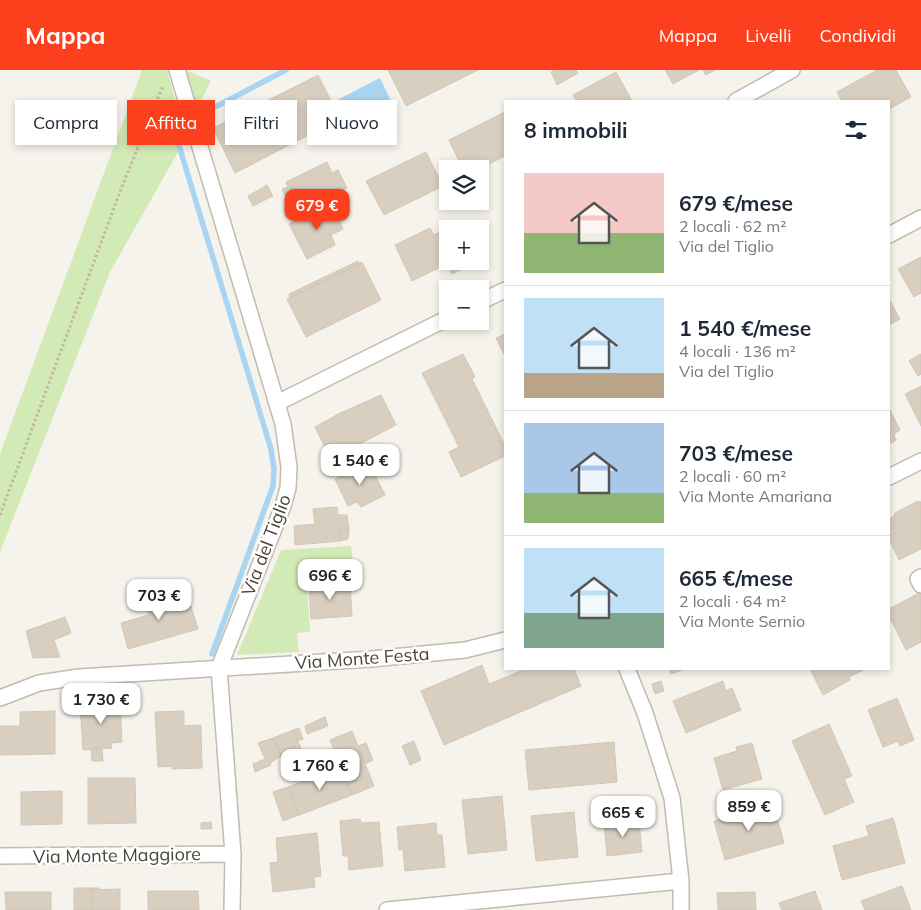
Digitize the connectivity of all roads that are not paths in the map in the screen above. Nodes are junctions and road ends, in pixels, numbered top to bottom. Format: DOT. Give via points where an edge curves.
graph roads {
  1 [pos="792,70"];
  2 [pos="172,74"];
  3 [pos="738,100"];
  4 [pos="921,218"];
  5 [pos="890,235"];
  6 [pos="504,290"];
  7 [pos="489,298"];
  8 [pos="439,322"];
  9 [pos="277,403"];
  10 [pos="921,461"];
  11 [pos="890,477"];
  12 [pos="921,577"];
  13 [pos="921,585"];
  14 [pos="504,640"];
  15 [pos="219,668"];
  16 [pos="627,670"];
  17 [pos="0,698"];
  18 [pos="233,854"];
  19 [pos="0,856"];
  20 [pos="680,881"];
  21 [pos="232,910"];
  22 [pos="387,910"];
  23 [pos="681,910"];
  1 -- 3 [label="street"];
  2 -- 9 [label="street, Via del Tiglio" via="189,109"];
  4 -- 5 [label="street"];
  6 -- 7 [label="street"];
  8 -- 9 [label="street"];
  9 -- 15 [label="street, Via del Tiglio" via="288,447 288,488"];
  10 -- 11 [label="street"];
  12 -- 13 [label="street" via="918,579"];
  14 -- 15 [label="street, Via Monte Festa" via="465,650"];
  15 -- 17 [label="street, Via Monte Festa" via="79,677 40,683"];
  15 -- 18 [label="street, Via del Tiglio"];
  16 -- 20 [label="street" via="672,798"];
  18 -- 19 [label="street, Via Monte Maggiore"];
  18 -- 21 [label="street, Via del Tiglio"];
  20 -- 22 [label="street"];
  20 -- 23 [label="street"];
}
